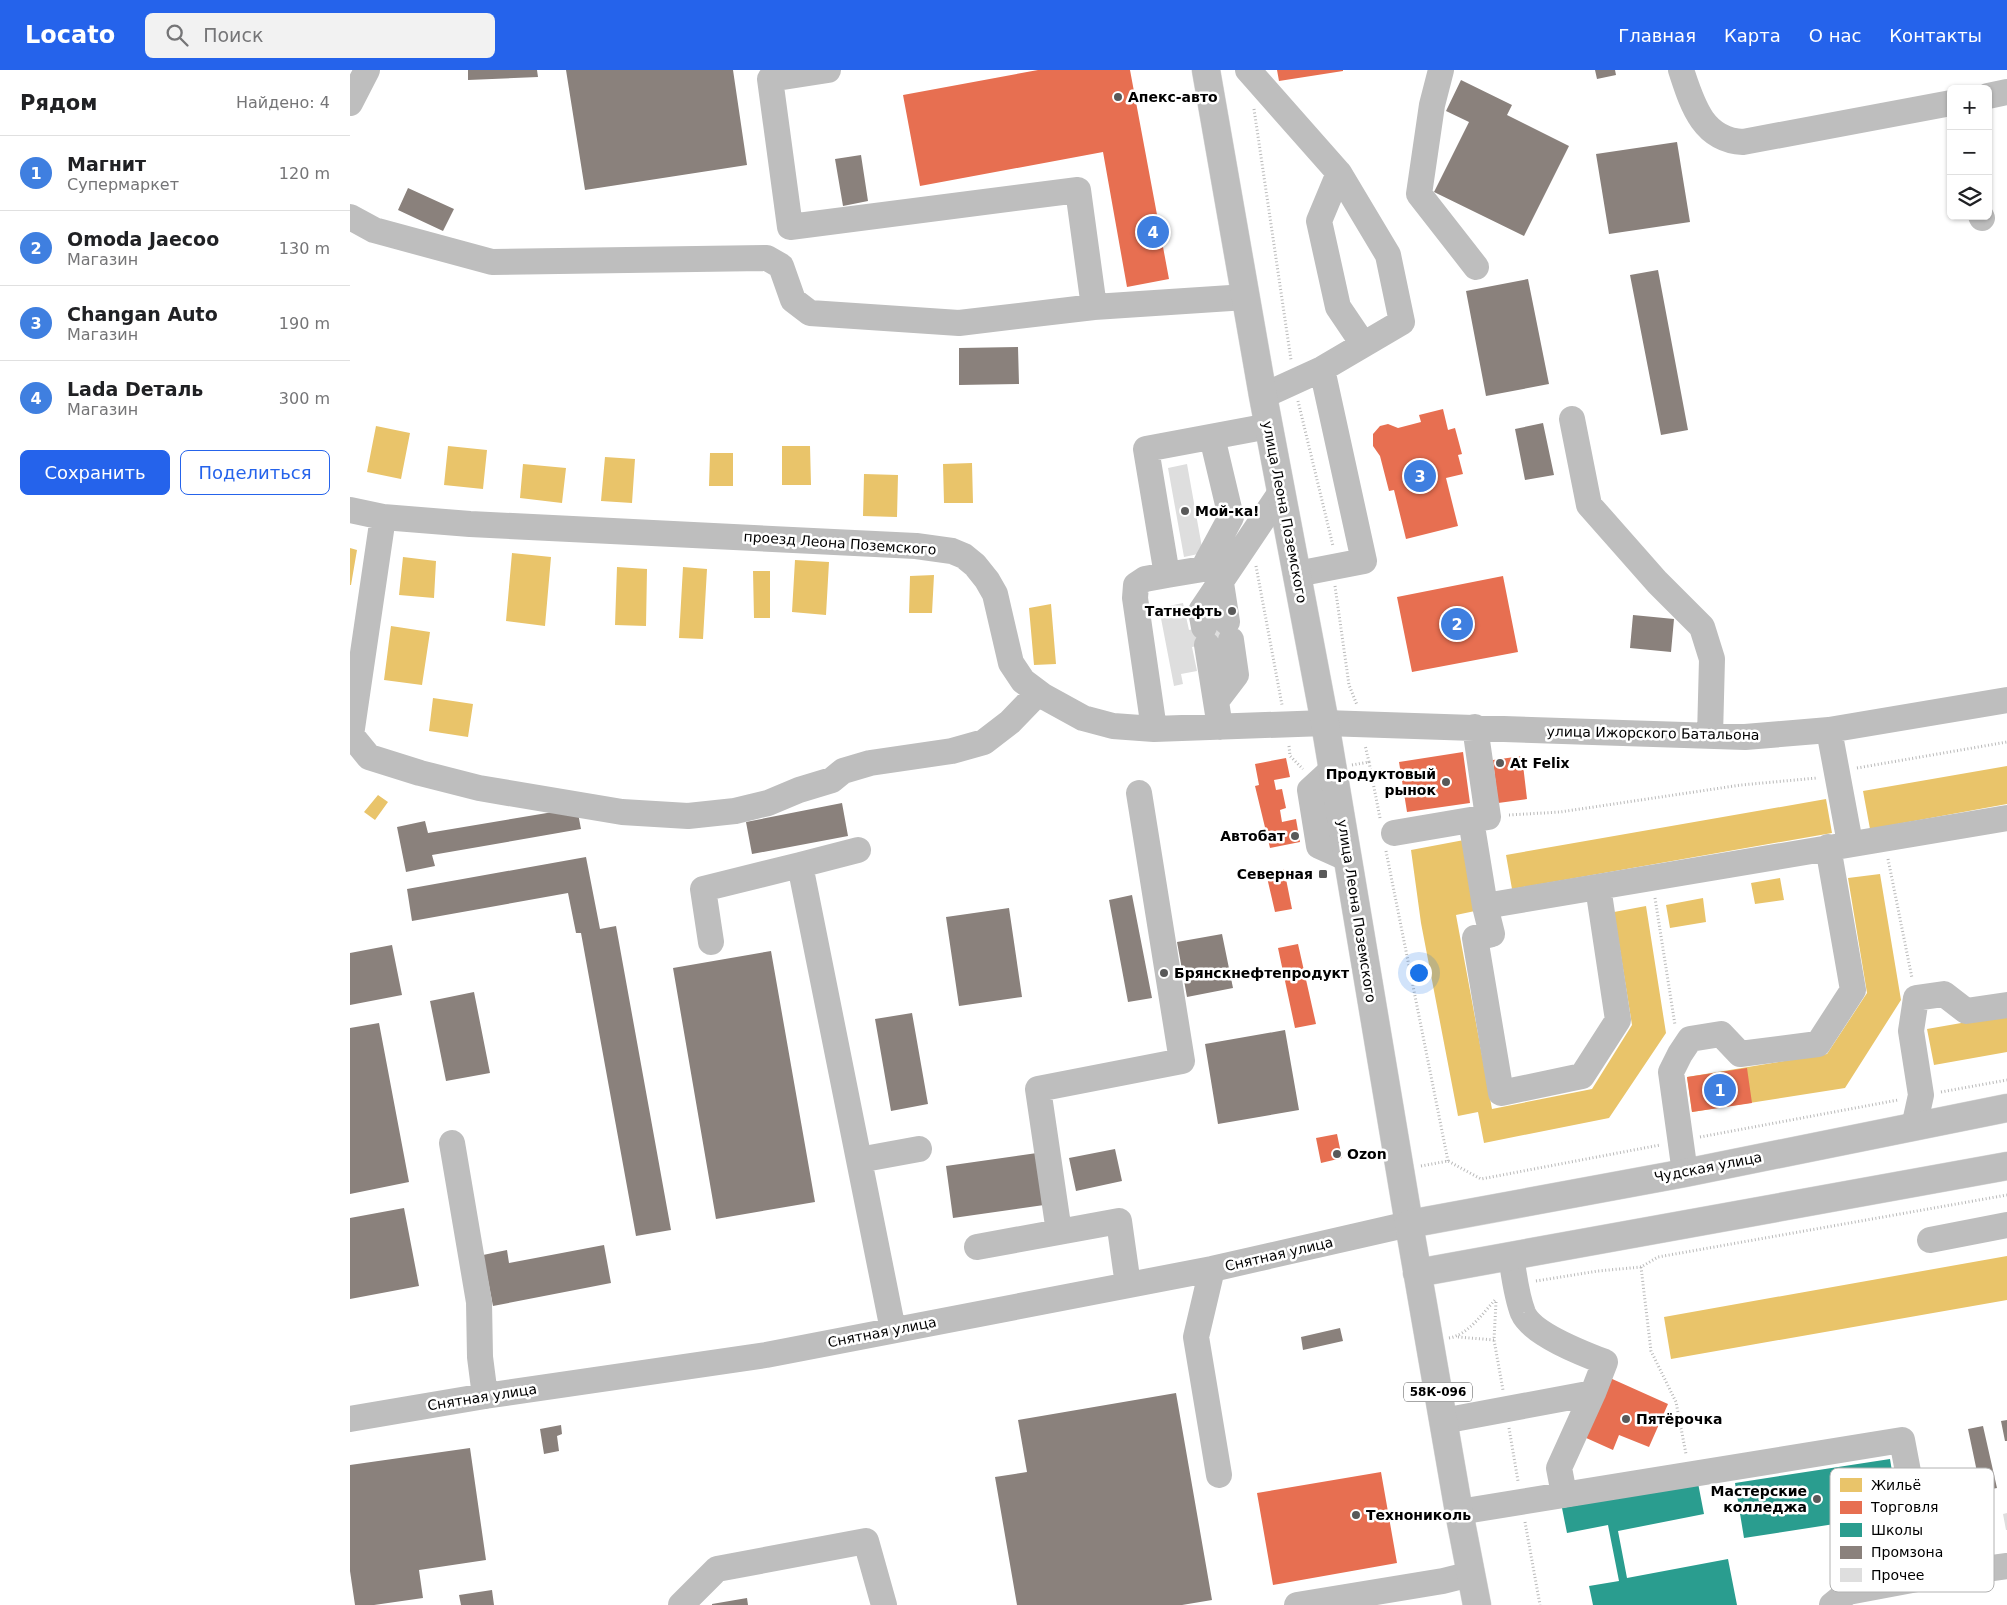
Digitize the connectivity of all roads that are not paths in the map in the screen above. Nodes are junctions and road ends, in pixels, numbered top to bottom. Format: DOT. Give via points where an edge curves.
graph roads {
  1 [pos="367,70"];
  2 [pos="828,70"];
  3 [pos="1206,70"];
  4 [pos="1248,70"];
  5 [pos="1440,70"];
  6 [pos="1681,70"];
  7 [pos="2007,92"];
  8 [pos="1992,95"];
  9 [pos="350,103"];
  10 [pos="1947,104"];
  11 [pos="1339,173"];
  12 [pos="350,216"];
  13 [pos="1476,267"];
  14 [pos="1246,297"];
  15 [pos="1094,307"];
  16 [pos="1363,344"];
  17 [pos="1322,369"];
  18 [pos="1263,396"];
  19 [pos="1572,419"];
  20 [pos="1269,426"];
  21 [pos="1212,437"];
  22 [pos="1281,492"];
  23 [pos="350,510"];
  24 [pos="383,517"];
  25 [pos="1297,574"];
  26 [pos="1167,575"];
  27 [pos="1038,693"];
  28 [pos="2007,700"];
  29 [pos="1326,723"];
  30 [pos="1220,727"];
  31 [pos="1475,727"];
  32 [pos="1154,729"];
  33 [pos="1828,730"];
  34 [pos="1710,736"];
  35 [pos="1139,793"];
  36 [pos="1480,818"];
  37 [pos="2007,818"];
  38 [pos="1387,834"];
  39 [pos="1839,845"];
  40 [pos="858,850"];
  41 [pos="800,865"];
  42 [pos="1598,887"];
  43 [pos="1484,906"];
  44 [pos="711,942"];
  45 [pos="2007,1005"];
  46 [pos="2007,1108"];
  47 [pos="1914,1127"];
  48 [pos="452,1143"];
  49 [pos="920,1149"];
  50 [pos="859,1160"];
  51 [pos="2007,1166"];
  52 [pos="1685,1172"];
  53 [pos="1409,1224"];
  54 [pos="2007,1225"];
  55 [pos="1059,1232"];
  56 [pos="1930,1240"];
  57 [pos="977,1247"];
  58 [pos="1511,1256"];
  59 [pos="1212,1269"];
  60 [pos="1417,1273"];
  61 [pos="1128,1286"];
  62 [pos="893,1330"];
  63 [pos="1593,1392"];
  64 [pos="485,1396"];
  65 [pos="350,1419"];
  66 [pos="1443,1420"];
  67 [pos="1907,1468"];
  68 [pos="1219,1475"];
  69 [pos="1564,1494"];
  70 [pos="1459,1512"];
  71 [pos="2007,1566"];
  72 [pos="1994,1568"];
  73 [pos="1471,1574"];
  74 [pos="1848,1592"];
  75 [pos="681,1605"];
  76 [pos="884,1605"];
  77 [pos="1298,1605"];
  78 [pos="1477,1605"];
  79 [pos="1832,1605"];
  1 -- 9 [label="street"];
  2 -- 15 [label="street" via="770,79 790,227 1078,190"];
  3 -- 14 [label="main road, улица Леона Поземского"];
  4 -- 11 [label="street"];
  5 -- 13 [label="street" via="1419,194"];
  6 -- 10 [label="street" via="1694,108 1704,123 1729,142 1744,142"];
  7 -- 8 [label="street"];
  11 -- 16 [label="street" via="1319,221 1338,307"];
  11 -- 16 [label="street" via="1388,256 1402,322"];
  12 -- 15 [label="street" via="374,230 492,262 767,258 781,266 793,300 810,313 959,323"];
  14 -- 15 [label="street"];
  14 -- 18 [label="main road, улица Леона Поземского"];
  16 -- 17 [label="street"];
  17 -- 18 [label="street"];
  17 -- 25 [label="street" via="1364,561"];
  18 -- 20 [label="main road, улица Леона Поземского"];
  19 -- 34 [label="street" via="1590,505 1657,582 1702,627 1712,659"];
  20 -- 21 [label="street"];
  20 -- 22 [label="main road, улица Леона Поземского"];
  21 -- 26 [label="street" via="1231,517 1203,569"];
  21 -- 26 [label="street" via="1146,449"];
  22 -- 25 [label="main road, улица Леона Поземского"];
  22 -- 30 [label="street" via="1201,611 1217,634 1236,675 1217,700"];
  23 -- 24 [label="street, проезд Леона Поземского"];
  24 -- 27 [label="street, проезд Леона Поземского" via="916,546 952,551 975,565 987,580 995,594 1011,663 1023,681"];
  24 -- 27 [label="street" via="351,735 369,758 420,773 479,788 622,812 688,816 735,811 768,803 870,763 952,751 984,742 1010,722"];
  25 -- 29 [label="main road, улица Леона Поземского"];
  26 -- 32 [label="street" via="1145,578 1136,585 1135,598"];
  27 -- 32 [label="street, проезд Леона Поземского" via="1083,718 1113,726"];
  28 -- 33 [label="street, улица Ижорского Батальона"];
  29 -- 30 [label="street, проезд Леона Поземского"];
  29 -- 31 [label="street, улица Ижорского Батальона"];
  29 -- 53 [label="main road, улица Леона Поземского"];
  30 -- 32 [label="street, проезд Леона Поземского"];
  31 -- 34 [label="street, улица Ижорского Батальона"];
  31 -- 36 [label="street"];
  33 -- 34 [label="street, улица Ижорского Батальона" via="1745,738"];
  33 -- 39 [label="street" via="1837,774"];
  35 -- 55 [label="street" via="1182,1062 1038,1089"];
  36 -- 38 [label="street"];
  36 -- 43 [label="street"];
  37 -- 39 [label="street"];
  39 -- 42 [label="street"];
  39 -- 52 [label="street" via="1853,990 1818,1044 1740,1054 1722,1034 1690,1039 1671,1072"];
  40 -- 41 [label="street"];
  41 -- 44 [label="street" via="704,889"];
  41 -- 50 [label="street"];
  42 -- 43 [label="street"];
  42 -- 43 [label="street" via="1618,1020 1582,1076 1500,1093 1475,938 1492,934"];
  45 -- 47 [label="street" via="1966,1011 1944,994 1916,998 1911,1031 1921,1095"];
  46 -- 47 [label="main road, Чудская улица"];
  47 -- 52 [label="main road, Чудская улица"];
  48 -- 64 [label="street" via="479,1302 480,1357"];
  49 -- 50 [label="street"];
  50 -- 62 [label="street"];
  51 -- 58 [label="main road"];
  52 -- 53 [label="main road, Чудская улица"];
  53 -- 59 [label="street, Снятная улица"];
  53 -- 60 [label="main road, улица Леона Поземского / 58К-096"];
  54 -- 56 [label="street"];
  55 -- 57 [label="street"];
  55 -- 61 [label="street" via="1119,1221"];
  58 -- 60 [label="main road"];
  58 -- 63 [label="street" via="1506,1292 1524,1314 1541,1332 1605,1362"];
  59 -- 61 [label="street, Снятная улица"];
  59 -- 68 [label="street" via="1196,1337"];
  60 -- 66 [label="main road, улица Леона Поземского / 58К-096"];
  61 -- 62 [label="street, Снятная улица"];
  62 -- 64 [label="street, Снятная улица" via="766,1355"];
  63 -- 66 [label="street"];
  63 -- 69 [label="street" via="1559,1468"];
  64 -- 65 [label="street, Снятная улица"];
  66 -- 70 [label="main road, улица Леона Поземского / 58К-096"];
  67 -- 69 [label="street" via="1902,1440"];
  69 -- 70 [label="street"];
  70 -- 73 [label="main road, улица Леона Поземского / 58К-096"];
  71 -- 72 [label="street"];
  73 -- 77 [label="street" via="1443,1582"];
  73 -- 78 [label="main road, улица Леона Поземского / 58К-096"];
  74 -- 79 [label="street"];
  75 -- 76 [label="street" via="716,1569 866,1541"];
}
